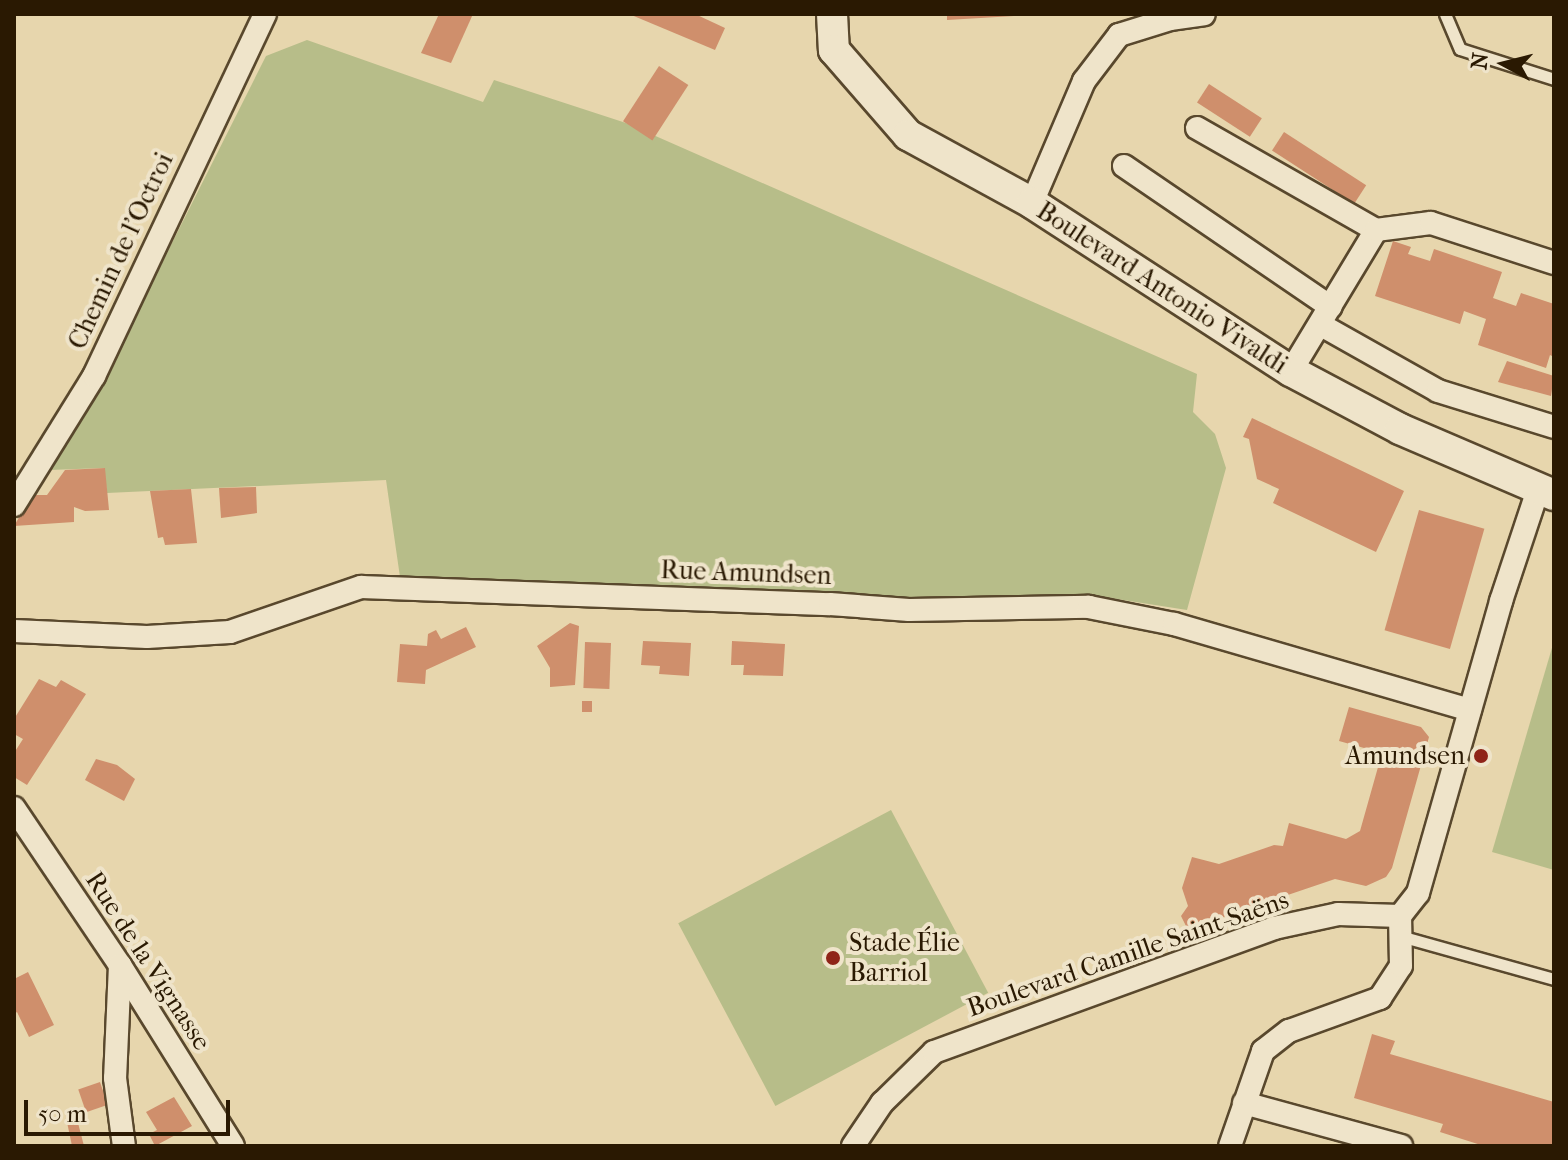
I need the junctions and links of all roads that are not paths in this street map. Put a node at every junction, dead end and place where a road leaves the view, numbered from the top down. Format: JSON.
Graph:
{"nodes":[{"id":1,"x":265,"y":14,"type":"edge"},
{"id":2,"x":832,"y":14,"type":"edge"},
{"id":3,"x":1204,"y":14,"type":"edge"},
{"id":4,"x":1445,"y":14,"type":"edge"},
{"id":5,"x":1554,"y":79,"type":"edge"},
{"id":6,"x":1197,"y":128,"type":"dead end"},
{"id":7,"x":1124,"y":166,"type":"dead end"},
{"id":8,"x":1032,"y":203,"type":"junction"},
{"id":9,"x":1376,"y":230,"type":"junction"},
{"id":10,"x":1554,"y":263,"type":"edge"},
{"id":11,"x":1326,"y":316,"type":"junction"},
{"id":12,"x":1291,"y":371,"type":"junction"},
{"id":13,"x":1554,"y":427,"type":"edge"},
{"id":14,"x":1546,"y":492,"type":"edge"},
{"id":15,"x":14,"y":505,"type":"edge"},
{"id":16,"x":14,"y":631,"type":"edge"},
{"id":17,"x":1470,"y":710,"type":"junction"},
{"id":18,"x":14,"y":808,"type":"edge"},
{"id":19,"x":1400,"y":926,"type":"junction"},
{"id":20,"x":120,"y":965,"type":"junction"},
{"id":21,"x":1554,"y":979,"type":"edge"},
{"id":22,"x":1244,"y":1103,"type":"junction"},
{"id":23,"x":124,"y":1146,"type":"edge"},
{"id":24,"x":233,"y":1146,"type":"edge"},
{"id":25,"x":853,"y":1146,"type":"edge"},
{"id":26,"x":1230,"y":1146,"type":"edge"},
{"id":27,"x":1401,"y":1146,"type":"edge"}],
"edges":[{"from":1,"to":15,"type":"street","name":"Chemin de l'Octroi"},
{"from":2,"to":8,"type":"street","name":"Boulevard Antonio Vivaldi"},
{"from":3,"to":8,"type":"street"},
{"from":4,"to":5,"type":"lane"},
{"from":6,"to":9,"type":"street"},
{"from":7,"to":11,"type":"street"},
{"from":8,"to":12,"type":"street","name":"Boulevard Antonio Vivaldi"},
{"from":9,"to":10,"type":"street"},
{"from":9,"to":11,"type":"street"},
{"from":11,"to":12,"type":"street"},
{"from":11,"to":13,"type":"street"},
{"from":12,"to":14,"type":"street","name":"Boulevard Antonio Vivaldi"},
{"from":14,"to":17,"type":"street"},
{"from":16,"to":17,"type":"street","name":"Rue Amundsen"},
{"from":17,"to":19,"type":"street"},
{"from":18,"to":20,"type":"street","name":"Rue de la Vignasse"},
{"from":19,"to":21,"type":"lane"},
{"from":19,"to":22,"type":"street"},
{"from":19,"to":25,"type":"street","name":"Boulevard Camille Saint-Saëns"},
{"from":20,"to":23,"type":"street"},
{"from":20,"to":24,"type":"street","name":"Rue de la Vignasse"},
{"from":22,"to":26,"type":"street"},
{"from":22,"to":27,"type":"street"}]}
